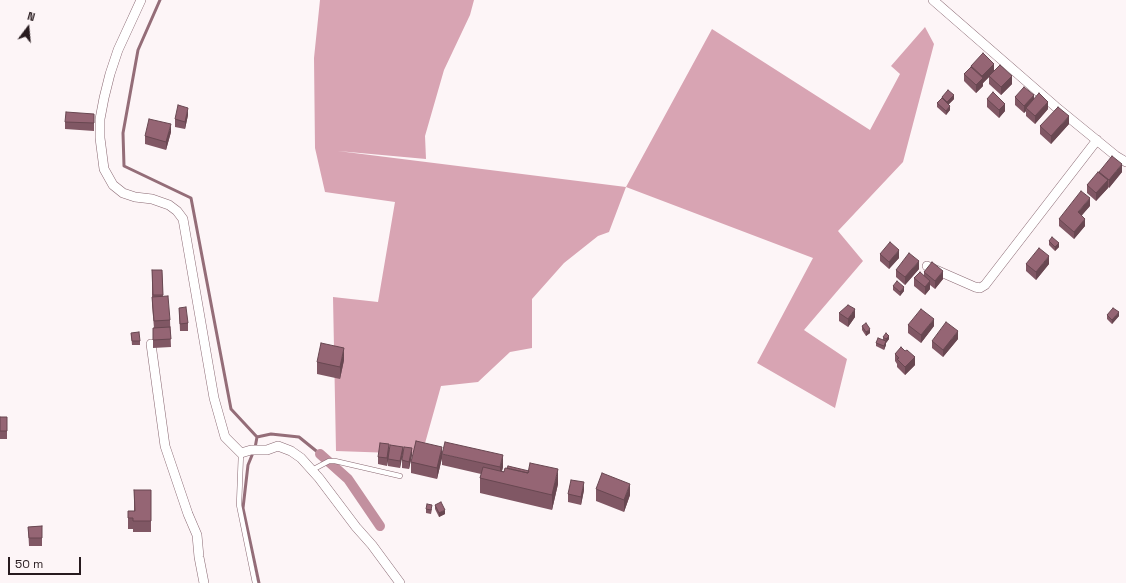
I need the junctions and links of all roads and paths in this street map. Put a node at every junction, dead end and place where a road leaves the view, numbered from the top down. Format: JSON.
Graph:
{"nodes":[{"id":1,"x":141,"y":0,"type":"edge"},
{"id":2,"x":933,"y":0,"type":"edge"},
{"id":3,"x":1097,"y":140,"type":"junction"},
{"id":4,"x":1126,"y":162,"type":"edge"},
{"id":5,"x":927,"y":266,"type":"edge"},
{"id":6,"x":152,"y":344,"type":"edge"},
{"id":7,"x":241,"y":453,"type":"junction"},
{"id":8,"x":314,"y":469,"type":"junction"},
{"id":9,"x":400,"y":476,"type":"dead end"},
{"id":10,"x":204,"y":583,"type":"edge"},
{"id":11,"x":255,"y":583,"type":"edge"},
{"id":12,"x":400,"y":583,"type":"edge"}],
"edges":[{"from":1,"to":7,"type":"street"},
{"from":2,"to":3,"type":"street"},
{"from":3,"to":4,"type":"street"},
{"from":3,"to":5,"type":"street"},
{"from":6,"to":10,"type":"street"},
{"from":7,"to":8,"type":"street"},
{"from":7,"to":11,"type":"lane"},
{"from":8,"to":9,"type":"lane"},
{"from":8,"to":12,"type":"street"}]}
